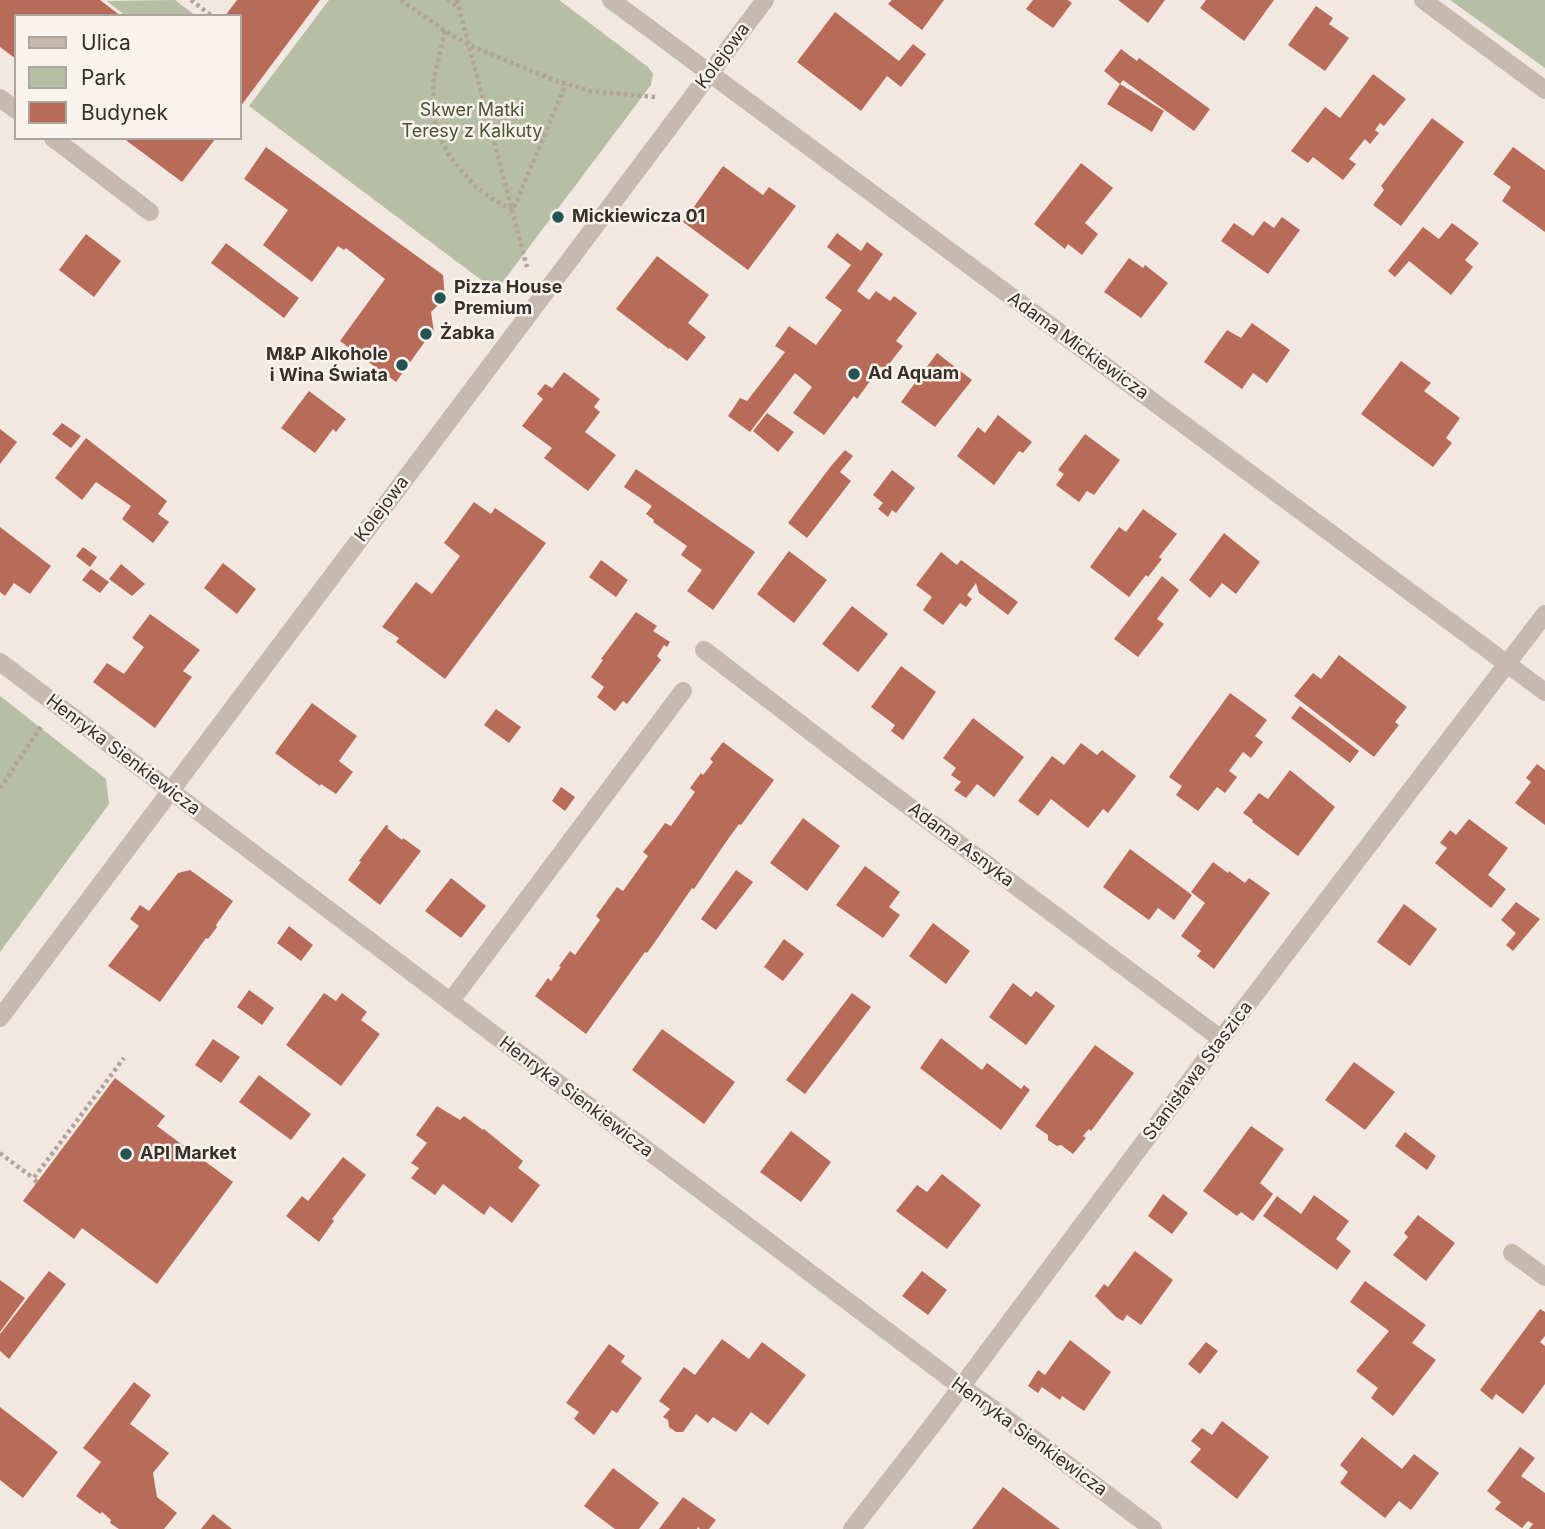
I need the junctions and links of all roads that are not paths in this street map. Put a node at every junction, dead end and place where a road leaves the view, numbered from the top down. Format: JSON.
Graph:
{"nodes":[{"id":1,"x":611,"y":0,"type":"edge"},
{"id":2,"x":765,"y":0,"type":"edge"},
{"id":3,"x":1423,"y":0,"type":"edge"},
{"id":4,"x":710,"y":74,"type":"junction"},
{"id":5,"x":1545,"y":90,"type":"edge"},
{"id":6,"x":56,"y":140,"type":"edge"},
{"id":7,"x":150,"y":212,"type":"dead end"},
{"id":8,"x":1545,"y":614,"type":"edge"},
{"id":9,"x":704,"y":650,"type":"dead end"},
{"id":10,"x":0,"y":662,"type":"edge"},
{"id":11,"x":1507,"y":664,"type":"junction"},
{"id":12,"x":683,"y":691,"type":"dead end"},
{"id":13,"x":1545,"y":692,"type":"edge"},
{"id":14,"x":170,"y":791,"type":"junction"},
{"id":15,"x":450,"y":1002,"type":"junction"},
{"id":16,"x":0,"y":1018,"type":"edge"},
{"id":17,"x":1221,"y":1039,"type":"junction"},
{"id":18,"x":1512,"y":1253,"type":"dead end"},
{"id":19,"x":1545,"y":1277,"type":"edge"},
{"id":20,"x":960,"y":1386,"type":"junction"},
{"id":21,"x":852,"y":1529,"type":"edge"},
{"id":22,"x":1153,"y":1529,"type":"edge"}],
"edges":[{"from":1,"to":4,"type":"street","name":"Adama Mickiewicza"},
{"from":2,"to":4,"type":"street","name":"Kolejowa"},
{"from":3,"to":5,"type":"street"},
{"from":4,"to":11,"type":"street","name":"Adama Mickiewicza"},
{"from":4,"to":14,"type":"street","name":"Kolejowa"},
{"from":6,"to":7,"type":"street"},
{"from":8,"to":11,"type":"street","name":"Stanisława Staszica"},
{"from":9,"to":17,"type":"street","name":"Adama Asnyka"},
{"from":10,"to":14,"type":"street","name":"Henryka Sienkiewicza"},
{"from":11,"to":13,"type":"street","name":"Adama Mickiewicza"},
{"from":11,"to":17,"type":"street","name":"Stanisława Staszica"},
{"from":12,"to":15,"type":"street"},
{"from":14,"to":15,"type":"street","name":"Henryka Sienkiewicza"},
{"from":14,"to":16,"type":"street","name":"Kolejowa"},
{"from":15,"to":20,"type":"street","name":"Henryka Sienkiewicza"},
{"from":17,"to":20,"type":"street","name":"Stanisława Staszica"},
{"from":18,"to":19,"type":"street"},
{"from":20,"to":21,"type":"street","name":"Stanisława Staszica"},
{"from":20,"to":22,"type":"street","name":"Henryka Sienkiewicza"}]}
